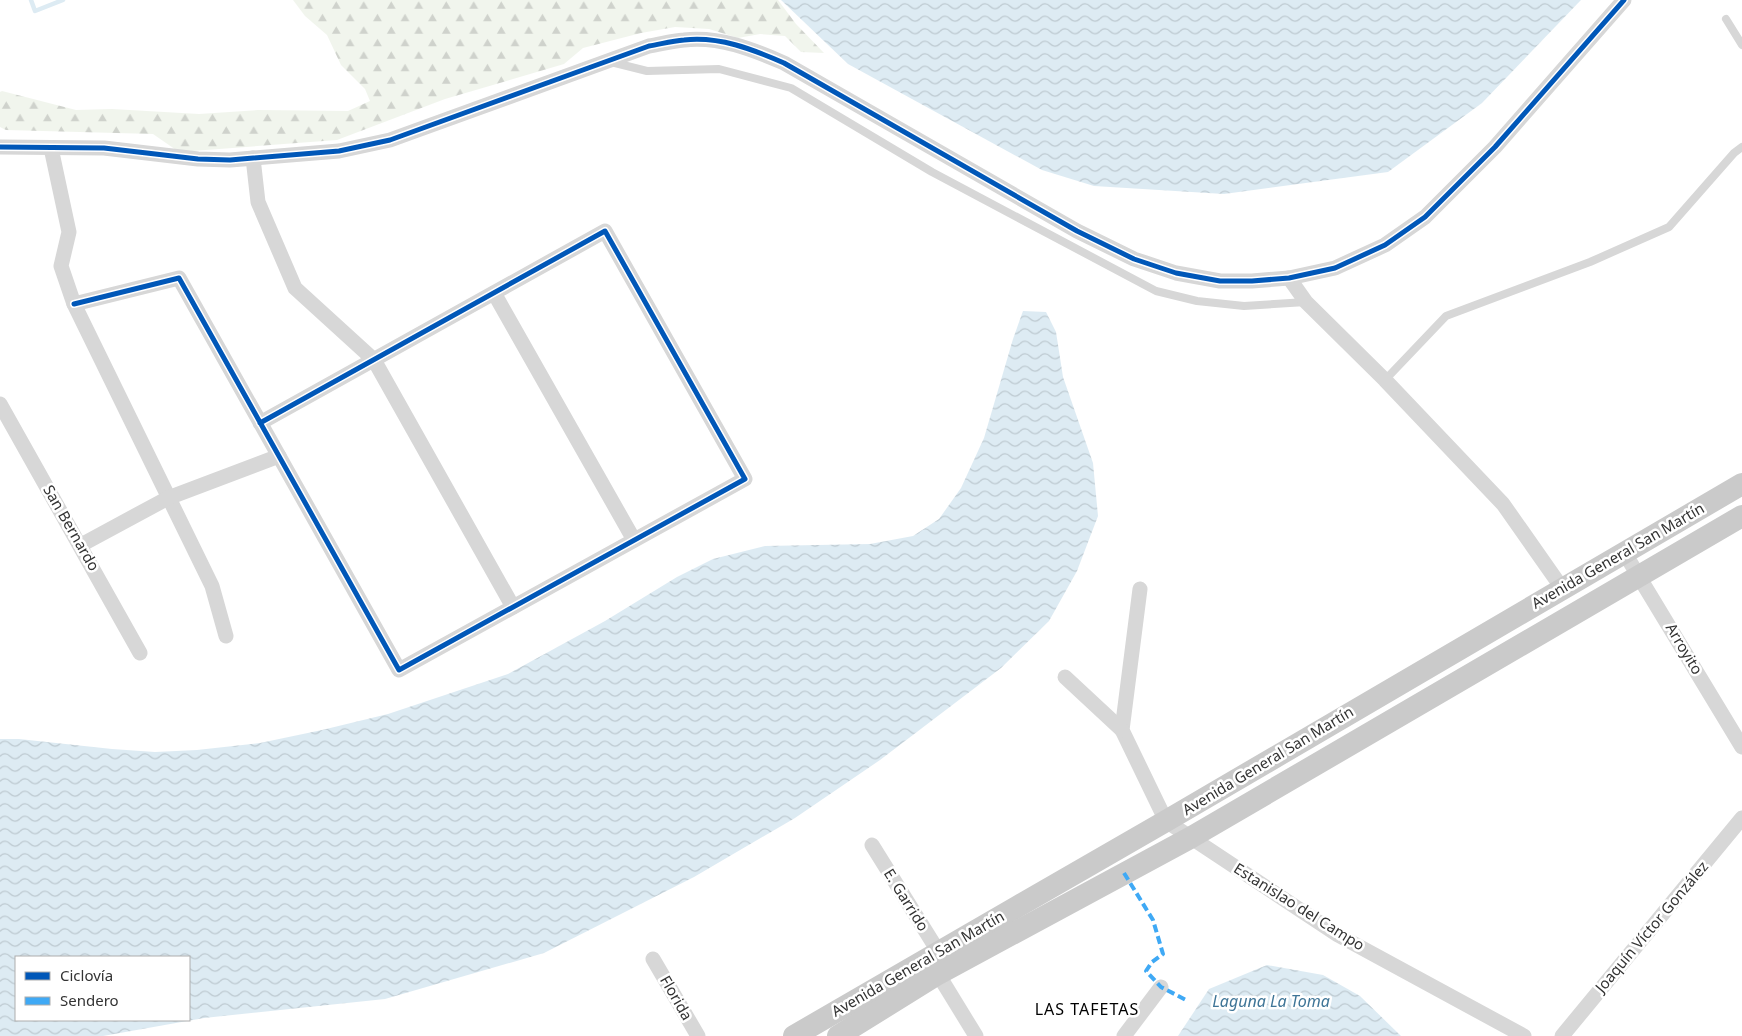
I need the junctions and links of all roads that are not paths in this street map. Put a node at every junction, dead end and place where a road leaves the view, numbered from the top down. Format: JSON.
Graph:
{"nodes":[{"id":1,"x":1624,"y":0,"type":"edge"},
{"id":2,"x":1726,"y":19,"type":"dead end"},
{"id":3,"x":1742,"y":45,"type":"edge"},
{"id":4,"x":609,"y":61,"type":"junction"},
{"id":5,"x":0,"y":147,"type":"edge"},
{"id":6,"x":1742,"y":147,"type":"edge"},
{"id":7,"x":51,"y":148,"type":"junction"},
{"id":8,"x":253,"y":158,"type":"junction"},
{"id":9,"x":1288,"y":278,"type":"junction"},
{"id":10,"x":494,"y":293,"type":"junction"},
{"id":11,"x":1306,"y":302,"type":"junction"},
{"id":12,"x":74,"y":304,"type":"junction"},
{"id":13,"x":374,"y":360,"type":"junction"},
{"id":14,"x":1385,"y":380,"type":"junction"},
{"id":15,"x":0,"y":404,"type":"edge"},
{"id":16,"x":260,"y":423,"type":"junction"},
{"id":17,"x":279,"y":456,"type":"junction"},
{"id":18,"x":1742,"y":484,"type":"edge"},
{"id":19,"x":168,"y":498,"type":"junction"},
{"id":20,"x":1742,"y":516,"type":"edge"},
{"id":21,"x":634,"y":540,"type":"junction"},
{"id":22,"x":81,"y":545,"type":"junction"},
{"id":23,"x":1624,"y":552,"type":"junction"},
{"id":24,"x":1640,"y":575,"type":"junction"},
{"id":25,"x":1562,"y":588,"type":"junction"},
{"id":26,"x":1140,"y":589,"type":"dead end"},
{"id":27,"x":513,"y":607,"type":"junction"},
{"id":28,"x":226,"y":636,"type":"dead end"},
{"id":29,"x":140,"y":653,"type":"dead end"},
{"id":30,"x":1065,"y":677,"type":"dead end"},
{"id":31,"x":1122,"y":730,"type":"junction"},
{"id":32,"x":1742,"y":748,"type":"edge"},
{"id":33,"x":1742,"y":818,"type":"edge"},
{"id":34,"x":1166,"y":821,"type":"junction"},
{"id":35,"x":1190,"y":838,"type":"junction"},
{"id":36,"x":872,"y":845,"type":"dead end"},
{"id":37,"x":938,"y":951,"type":"junction"},
{"id":38,"x":653,"y":959,"type":"dead end"},
{"id":39,"x":938,"y":974,"type":"junction"},
{"id":40,"x":1161,"y":987,"type":"dead end"},
{"id":41,"x":698,"y":1036,"type":"edge"},
{"id":42,"x":794,"y":1036,"type":"edge"},
{"id":43,"x":838,"y":1036,"type":"edge"},
{"id":44,"x":976,"y":1036,"type":"edge"},
{"id":45,"x":1124,"y":1036,"type":"edge"},
{"id":46,"x":1524,"y":1036,"type":"edge"},
{"id":47,"x":1562,"y":1036,"type":"edge"}],
"edges":[{"from":1,"to":9,"type":"street"},
{"from":2,"to":3,"type":"lane"},
{"from":4,"to":8,"type":"street"},
{"from":4,"to":9,"type":"street"},
{"from":4,"to":11,"type":"lane"},
{"from":5,"to":7,"type":"street"},
{"from":6,"to":14,"type":"lane"},
{"from":7,"to":8,"type":"street"},
{"from":7,"to":12,"type":"street"},
{"from":8,"to":13,"type":"street"},
{"from":9,"to":11,"type":"street"},
{"from":10,"to":13,"type":"street"},
{"from":10,"to":21,"type":"street"},
{"from":10,"to":21,"type":"street"},
{"from":11,"to":14,"type":"street"},
{"from":12,"to":16,"type":"street"},
{"from":12,"to":19,"type":"street"},
{"from":13,"to":16,"type":"street"},
{"from":13,"to":27,"type":"street"},
{"from":14,"to":25,"type":"street"},
{"from":15,"to":22,"type":"street","name":"San Bernardo"},
{"from":16,"to":17,"type":"street"},
{"from":17,"to":19,"type":"street"},
{"from":17,"to":27,"type":"street"},
{"from":18,"to":23,"type":"main road","name":"Avenida General San Martín"},
{"from":19,"to":22,"type":"street"},
{"from":19,"to":28,"type":"street"},
{"from":20,"to":24,"type":"main road","name":"Avenida General San Martín"},
{"from":21,"to":27,"type":"street"},
{"from":22,"to":29,"type":"street","name":"San Bernardo"},
{"from":23,"to":24,"type":"street","name":"Arroyito"},
{"from":23,"to":25,"type":"main road","name":"Avenida General San Martín"},
{"from":24,"to":32,"type":"street","name":"Arroyito"},
{"from":24,"to":35,"type":"main road","name":"Avenida General San Martín"},
{"from":25,"to":34,"type":"main road","name":"Avenida General San Martín"},
{"from":26,"to":31,"type":"street"},
{"from":30,"to":31,"type":"street","name":"Estanislao del Campo"},
{"from":31,"to":34,"type":"street","name":"Estanislao del Campo"},
{"from":33,"to":47,"type":"street","name":"Joaquín Víctor González"},
{"from":34,"to":35,"type":"street","name":"Estanislao del Campo"},
{"from":34,"to":37,"type":"main road","name":"Avenida General San Martín"},
{"from":35,"to":39,"type":"main road","name":"Avenida General San Martín"},
{"from":35,"to":46,"type":"street","name":"Estanislao del Campo"},
{"from":36,"to":37,"type":"street","name":"E. Garrido"},
{"from":37,"to":39,"type":"street"},
{"from":37,"to":42,"type":"main road","name":"Avenida General San Martín"},
{"from":38,"to":41,"type":"street","name":"Florida"},
{"from":39,"to":43,"type":"main road","name":"Avenida General San Martín"},
{"from":39,"to":44,"type":"street"},
{"from":40,"to":45,"type":"street"}]}
